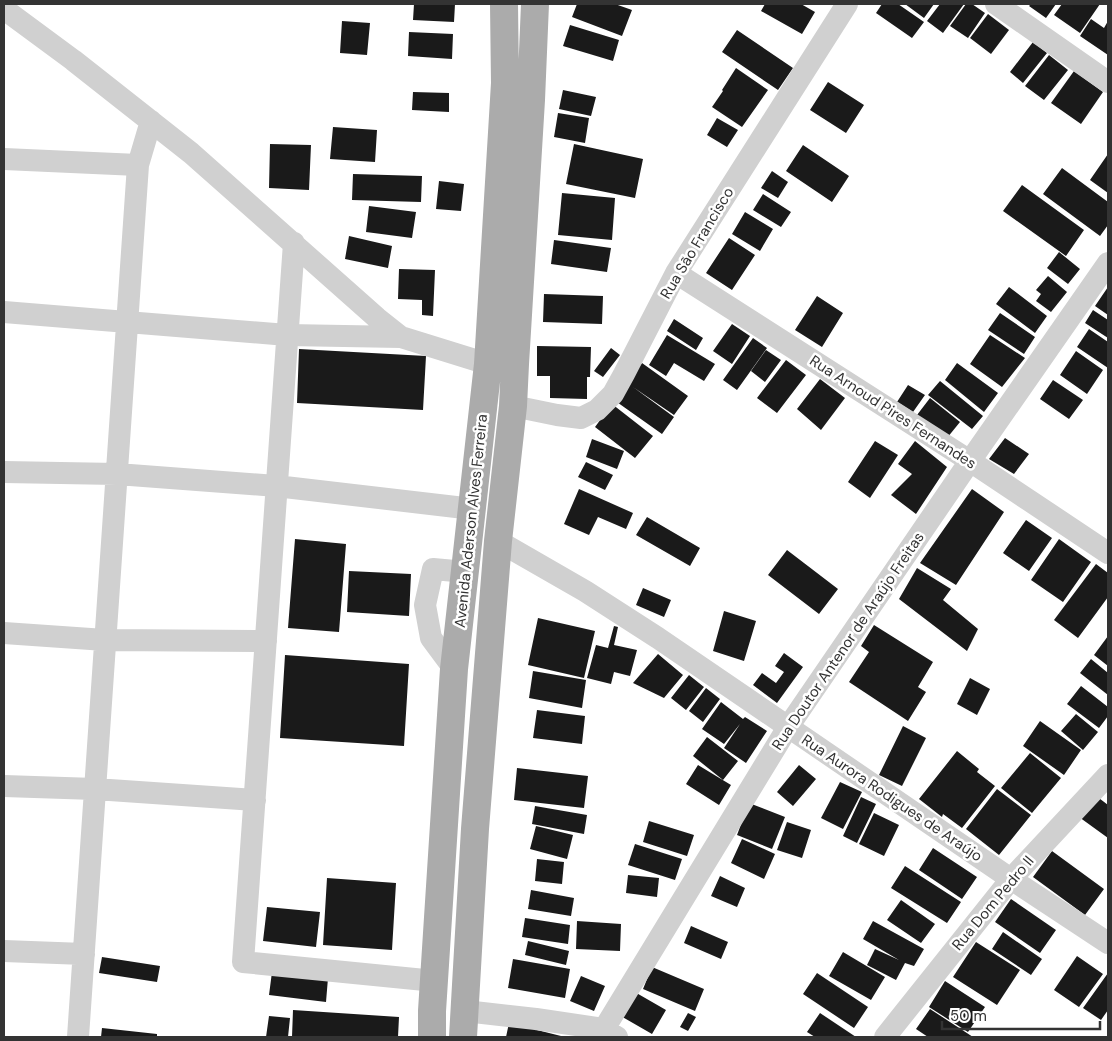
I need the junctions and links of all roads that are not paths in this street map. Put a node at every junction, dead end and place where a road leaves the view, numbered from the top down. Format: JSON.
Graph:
{"nodes":[{"id":1,"x":504,"y":4,"type":"edge"},
{"id":2,"x":535,"y":4,"type":"edge"},
{"id":3,"x":847,"y":4,"type":"edge"},
{"id":4,"x":996,"y":4,"type":"edge"},
{"id":5,"x":4,"y":9,"type":"edge"},
{"id":6,"x":1108,"y":82,"type":"edge"},
{"id":7,"x":518,"y":84,"type":"junction"},
{"id":8,"x":151,"y":121,"type":"junction"},
{"id":9,"x":4,"y":159,"type":"edge"},
{"id":10,"x":138,"y":165,"type":"junction"},
{"id":11,"x":294,"y":243,"type":"junction"},
{"id":12,"x":1108,"y":263,"type":"edge"},
{"id":13,"x":676,"y":273,"type":"junction"},
{"id":14,"x":4,"y":312,"type":"edge"},
{"id":15,"x":127,"y":321,"type":"junction"},
{"id":16,"x":287,"y":335,"type":"junction"},
{"id":17,"x":400,"y":337,"type":"junction"},
{"id":18,"x":488,"y":364,"type":"junction"},
{"id":19,"x":513,"y":406,"type":"junction"},
{"id":20,"x":970,"y":461,"type":"junction"},
{"id":21,"x":4,"y":472,"type":"edge"},
{"id":22,"x":117,"y":474,"type":"junction"},
{"id":23,"x":276,"y":486,"type":"junction"},
{"id":24,"x":473,"y":509,"type":"junction"},
{"id":25,"x":498,"y":541,"type":"junction"},
{"id":26,"x":1108,"y":553,"type":"edge"},
{"id":27,"x":466,"y":572,"type":"junction"},
{"id":28,"x":4,"y":633,"type":"edge"},
{"id":29,"x":106,"y":640,"type":"junction"},
{"id":30,"x":266,"y":641,"type":"junction"},
{"id":31,"x":454,"y":669,"type":"junction"},
{"id":32,"x":788,"y":727,"type":"junction"},
{"id":33,"x":1108,"y":775,"type":"edge"},
{"id":34,"x":4,"y":786,"type":"edge"},
{"id":35,"x":95,"y":789,"type":"junction"},
{"id":36,"x":255,"y":800,"type":"junction"},
{"id":37,"x":1011,"y":879,"type":"junction"},
{"id":38,"x":1108,"y":943,"type":"edge"},
{"id":39,"x":4,"y":951,"type":"edge"},
{"id":40,"x":84,"y":954,"type":"junction"},
{"id":41,"x":435,"y":981,"type":"junction"},
{"id":42,"x":464,"y":1024,"type":"edge"},
{"id":43,"x":610,"y":1033,"type":"edge"},
{"id":44,"x":78,"y":1037,"type":"edge"},
{"id":45,"x":432,"y":1037,"type":"edge"},
{"id":46,"x":885,"y":1037,"type":"edge"}],
"edges":[{"from":1,"to":7,"type":"main road","name":"Avenida Aderson Alves Ferreira"},
{"from":2,"to":7,"type":"main road","name":"Avenida Aderson Alves Ferreira"},
{"from":3,"to":13,"type":"street","name":"Rua São Francisco"},
{"from":4,"to":6,"type":"street"},
{"from":5,"to":8,"type":"street"},
{"from":7,"to":18,"type":"main road","name":"Avenida Aderson Alves Ferreira"},
{"from":7,"to":19,"type":"main road","name":"Avenida Aderson Alves Ferreira"},
{"from":8,"to":10,"type":"street"},
{"from":8,"to":11,"type":"street"},
{"from":9,"to":10,"type":"street"},
{"from":10,"to":15,"type":"street"},
{"from":11,"to":16,"type":"street"},
{"from":11,"to":17,"type":"street"},
{"from":12,"to":20,"type":"street","name":"Rua Doutor Antenor de Araújo Freitas"},
{"from":13,"to":19,"type":"street","name":"Rua São Francisco"},
{"from":13,"to":20,"type":"street","name":"Rua Arnoud Pires Fernandes"},
{"from":14,"to":15,"type":"street"},
{"from":15,"to":16,"type":"street"},
{"from":15,"to":22,"type":"street"},
{"from":16,"to":17,"type":"street"},
{"from":16,"to":23,"type":"street"},
{"from":17,"to":18,"type":"street"},
{"from":18,"to":24,"type":"main road","name":"Avenida Aderson Alves Ferreira"},
{"from":19,"to":25,"type":"main road","name":"Avenida Aderson Alves Ferreira"},
{"from":20,"to":26,"type":"street","name":"Rua Arnoud Pires Fernandes"},
{"from":20,"to":32,"type":"street","name":"Rua Doutor Antenor de Araújo Freitas"},
{"from":21,"to":22,"type":"street"},
{"from":22,"to":23,"type":"street"},
{"from":22,"to":29,"type":"street"},
{"from":23,"to":24,"type":"street"},
{"from":23,"to":30,"type":"street"},
{"from":24,"to":27,"type":"main road","name":"Avenida Aderson Alves Ferreira"},
{"from":25,"to":32,"type":"street","name":"Rua Aurora Rodigues de Araújo"},
{"from":25,"to":42,"type":"main road","name":"Avenida Aderson Alves Ferreira"},
{"from":27,"to":31,"type":"main road","name":"Avenida Aderson Alves Ferreira"},
{"from":27,"to":31,"type":"street"},
{"from":28,"to":29,"type":"street"},
{"from":29,"to":30,"type":"street"},
{"from":29,"to":35,"type":"street"},
{"from":30,"to":36,"type":"street"},
{"from":31,"to":41,"type":"main road","name":"Avenida Aderson Alves Ferreira"},
{"from":32,"to":37,"type":"street","name":"Rua Aurora Rodigues de Araújo"},
{"from":32,"to":43,"type":"street","name":"Rua Doutor Antenor de Araújo Freitas"},
{"from":33,"to":37,"type":"street","name":"Rua Dom Pedro II"},
{"from":34,"to":35,"type":"street"},
{"from":35,"to":36,"type":"street"},
{"from":35,"to":40,"type":"street"},
{"from":36,"to":41,"type":"street"},
{"from":37,"to":38,"type":"street","name":"Rua Aurora Rodigues de Araújo"},
{"from":37,"to":46,"type":"street","name":"Rua Dom Pedro II"},
{"from":39,"to":40,"type":"street"},
{"from":40,"to":44,"type":"street"},
{"from":41,"to":45,"type":"main road","name":"Avenida Aderson Alves Ferreira"},
{"from":42,"to":43,"type":"street"}]}
